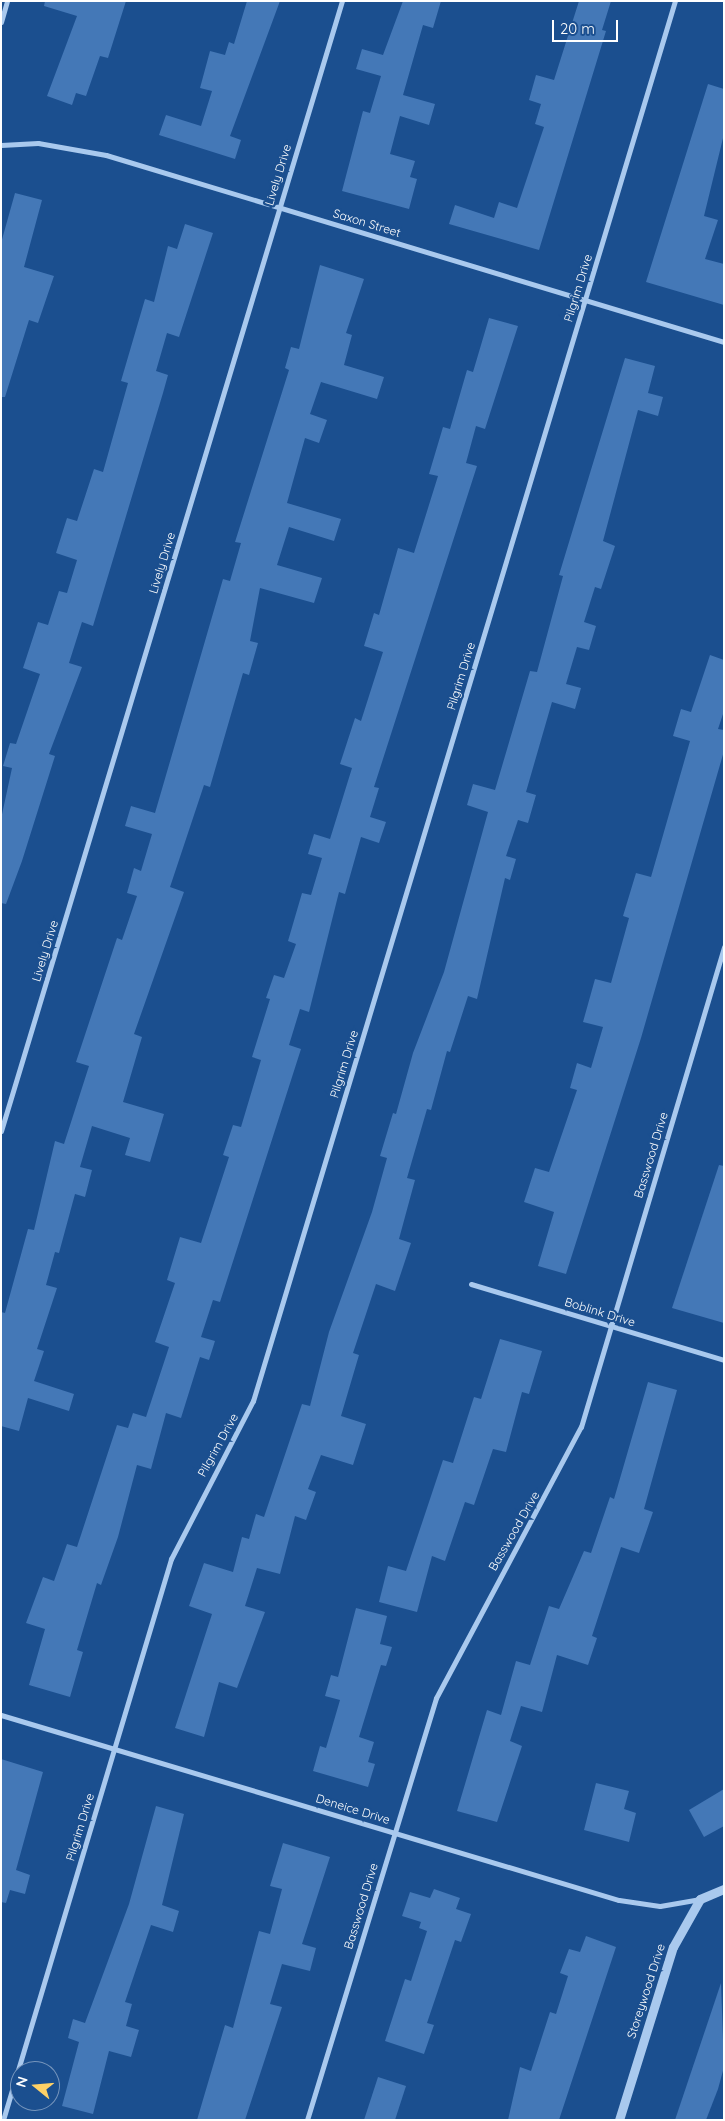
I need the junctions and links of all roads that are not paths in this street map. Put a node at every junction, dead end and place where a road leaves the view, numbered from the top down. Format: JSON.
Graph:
{"nodes":[{"id":1,"x":7,"y":1,"type":"edge"},
{"id":2,"x":342,"y":1,"type":"edge"},
{"id":3,"x":675,"y":1,"type":"edge"},
{"id":4,"x":1,"y":22,"type":"edge"},
{"id":5,"x":1,"y":145,"type":"edge"},
{"id":6,"x":279,"y":207,"type":"junction"},
{"id":7,"x":585,"y":298,"type":"junction"},
{"id":8,"x":724,"y":342,"type":"edge"},
{"id":9,"x":724,"y":947,"type":"edge"},
{"id":10,"x":1,"y":1131,"type":"edge"},
{"id":11,"x":471,"y":1284,"type":"dead end"},
{"id":12,"x":610,"y":1326,"type":"junction"},
{"id":13,"x":724,"y":1360,"type":"edge"},
{"id":14,"x":1,"y":1715,"type":"edge"},
{"id":15,"x":114,"y":1748,"type":"junction"},
{"id":16,"x":394,"y":1832,"type":"junction"},
{"id":17,"x":724,"y":1889,"type":"edge"},
{"id":18,"x":700,"y":1899,"type":"junction"},
{"id":19,"x":3,"y":2120,"type":"edge"},
{"id":20,"x":307,"y":2120,"type":"edge"},
{"id":21,"x":619,"y":2120,"type":"edge"}],
"edges":[{"from":1,"to":4,"type":"street"},
{"from":2,"to":6,"type":"street","name":"Lively Drive"},
{"from":3,"to":7,"type":"street","name":"Pilgrim Drive"},
{"from":5,"to":6,"type":"street","name":"Saxon Street"},
{"from":6,"to":7,"type":"street","name":"Saxon Street"},
{"from":6,"to":10,"type":"street","name":"Lively Drive"},
{"from":7,"to":8,"type":"street","name":"Saxon Street"},
{"from":7,"to":15,"type":"street","name":"Pilgrim Drive"},
{"from":9,"to":12,"type":"street","name":"Basswood Drive"},
{"from":11,"to":12,"type":"street","name":"Boblink Drive"},
{"from":12,"to":13,"type":"street","name":"Boblink Drive"},
{"from":12,"to":16,"type":"street","name":"Basswood Drive"},
{"from":14,"to":15,"type":"street","name":"Deneice Drive"},
{"from":15,"to":16,"type":"street","name":"Deneice Drive"},
{"from":15,"to":19,"type":"street","name":"Pilgrim Drive"},
{"from":16,"to":18,"type":"street","name":"Deneice Drive"},
{"from":16,"to":20,"type":"street","name":"Basswood Drive"},
{"from":17,"to":18,"type":"street"},
{"from":18,"to":21,"type":"street","name":"Storeywood Drive"}]}
